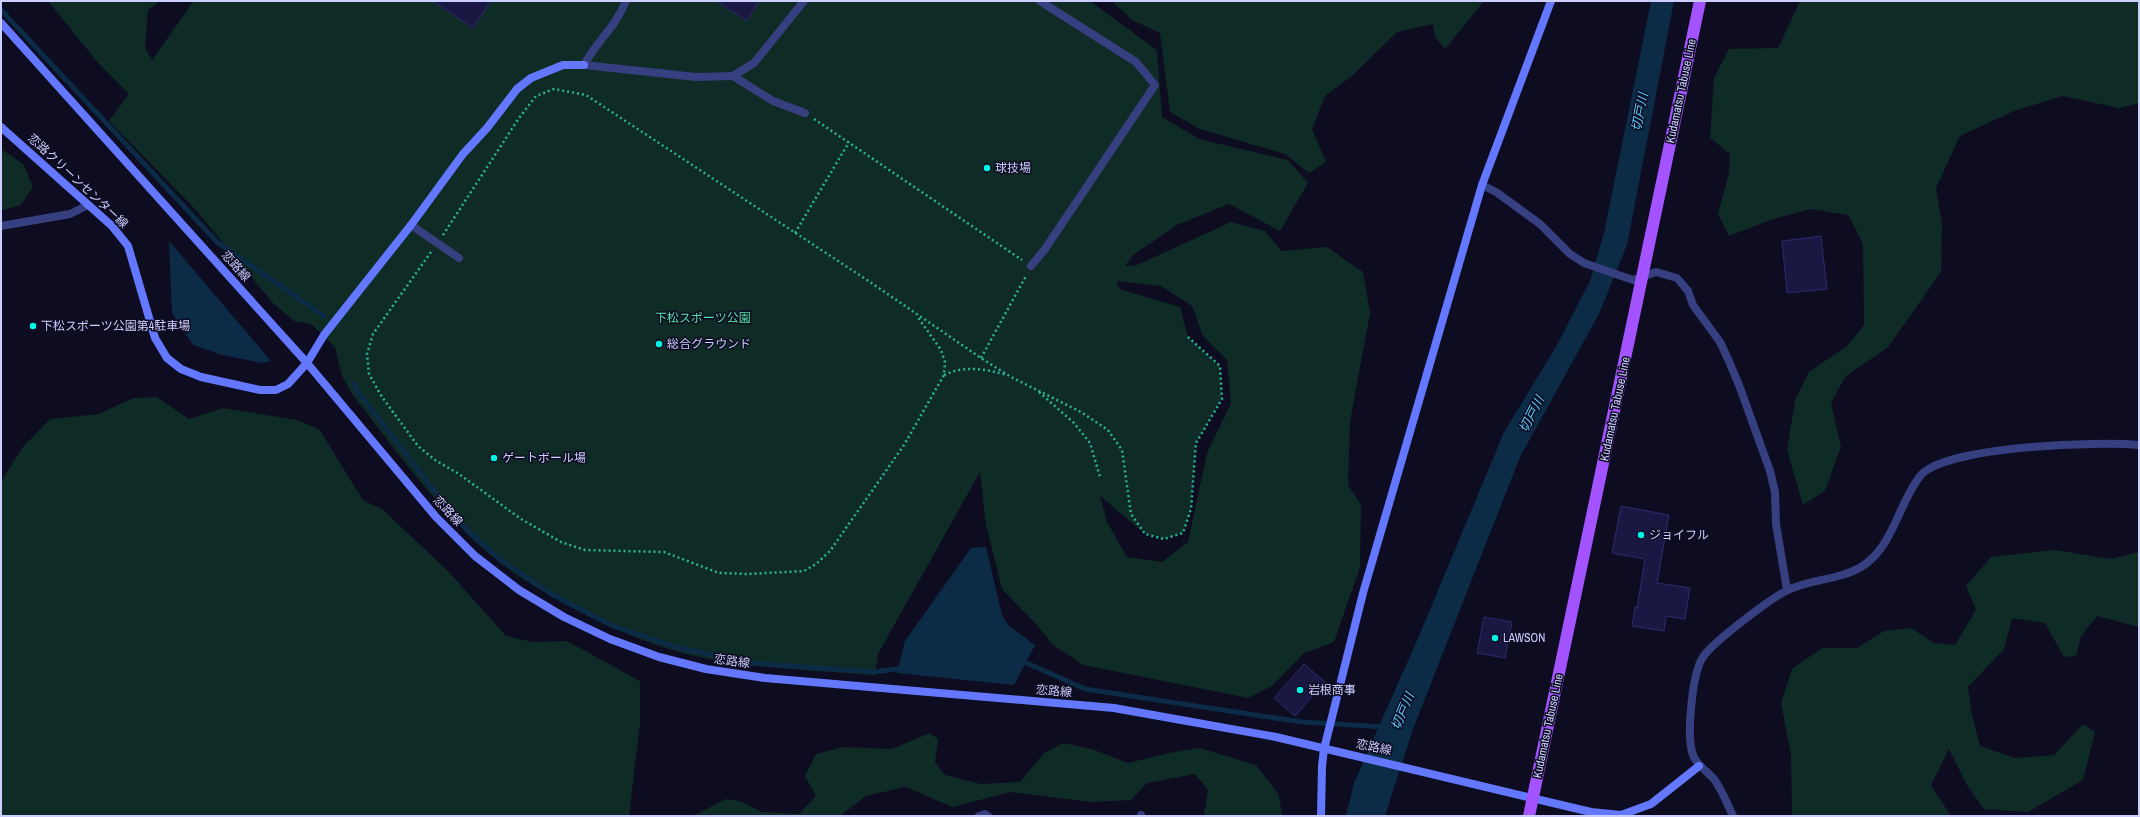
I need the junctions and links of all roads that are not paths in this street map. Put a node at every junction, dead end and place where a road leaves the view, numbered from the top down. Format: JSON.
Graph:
{"nodes":[{"id":1,"x":626,"y":1,"type":"edge"},
{"id":2,"x":804,"y":1,"type":"edge"},
{"id":3,"x":1040,"y":1,"type":"edge"},
{"id":4,"x":1551,"y":1,"type":"edge"},
{"id":5,"x":1700,"y":1,"type":"edge"},
{"id":6,"x":1,"y":23,"type":"edge"},
{"id":7,"x":584,"y":65,"type":"junction"},
{"id":8,"x":733,"y":76,"type":"junction"},
{"id":9,"x":805,"y":113,"type":"road end"},
{"id":10,"x":1,"y":126,"type":"edge"},
{"id":11,"x":1482,"y":185,"type":"junction"},
{"id":12,"x":88,"y":204,"type":"junction"},
{"id":13,"x":411,"y":225,"type":"junction"},
{"id":14,"x":1,"y":226,"type":"edge"},
{"id":15,"x":459,"y":258,"type":"dead end"},
{"id":16,"x":1031,"y":266,"type":"road end"},
{"id":17,"x":1642,"y":278,"type":"junction"},
{"id":18,"x":307,"y":363,"type":"junction"},
{"id":19,"x":2139,"y":445,"type":"edge"},
{"id":20,"x":1787,"y":590,"type":"junction"},
{"id":21,"x":1324,"y":749,"type":"junction"},
{"id":22,"x":1699,"y":766,"type":"junction"},
{"id":23,"x":1533,"y":798,"type":"junction"},
{"id":24,"x":978,"y":816,"type":"edge"},
{"id":25,"x":988,"y":816,"type":"edge"},
{"id":26,"x":1321,"y":816,"type":"edge"},
{"id":27,"x":1530,"y":816,"type":"edge"},
{"id":28,"x":1733,"y":816,"type":"edge"}],
"edges":[{"from":1,"to":7,"type":"street"},
{"from":2,"to":8,"type":"street"},
{"from":3,"to":16,"type":"street"},
{"from":4,"to":11,"type":"street"},
{"from":5,"to":17,"type":"main road","name":"Kudamatsu Tabuse Line"},
{"from":6,"to":18,"type":"street","name":"恋路線"},
{"from":7,"to":8,"type":"street"},
{"from":7,"to":13,"type":"street","name":"恋路クリーンセンター線"},
{"from":8,"to":9,"type":"street"},
{"from":10,"to":12,"type":"street","name":"恋路クリーンセンター線"},
{"from":11,"to":17,"type":"street"},
{"from":11,"to":21,"type":"street"},
{"from":12,"to":14,"type":"street"},
{"from":12,"to":18,"type":"street","name":"恋路クリーンセンター線"},
{"from":13,"to":15,"type":"street"},
{"from":13,"to":18,"type":"street","name":"恋路クリーンセンター線"},
{"from":17,"to":20,"type":"street"},
{"from":17,"to":23,"type":"main road","name":"Kudamatsu Tabuse Line"},
{"from":18,"to":21,"type":"street","name":"恋路線"},
{"from":19,"to":20,"type":"street"},
{"from":20,"to":22,"type":"street"},
{"from":21,"to":23,"type":"street","name":"恋路線"},
{"from":21,"to":26,"type":"street"},
{"from":22,"to":23,"type":"street","name":"恋路線"},
{"from":22,"to":28,"type":"street"},
{"from":23,"to":27,"type":"main road","name":"Kudamatsu Tabuse Line"},
{"from":24,"to":25,"type":"street"}]}
